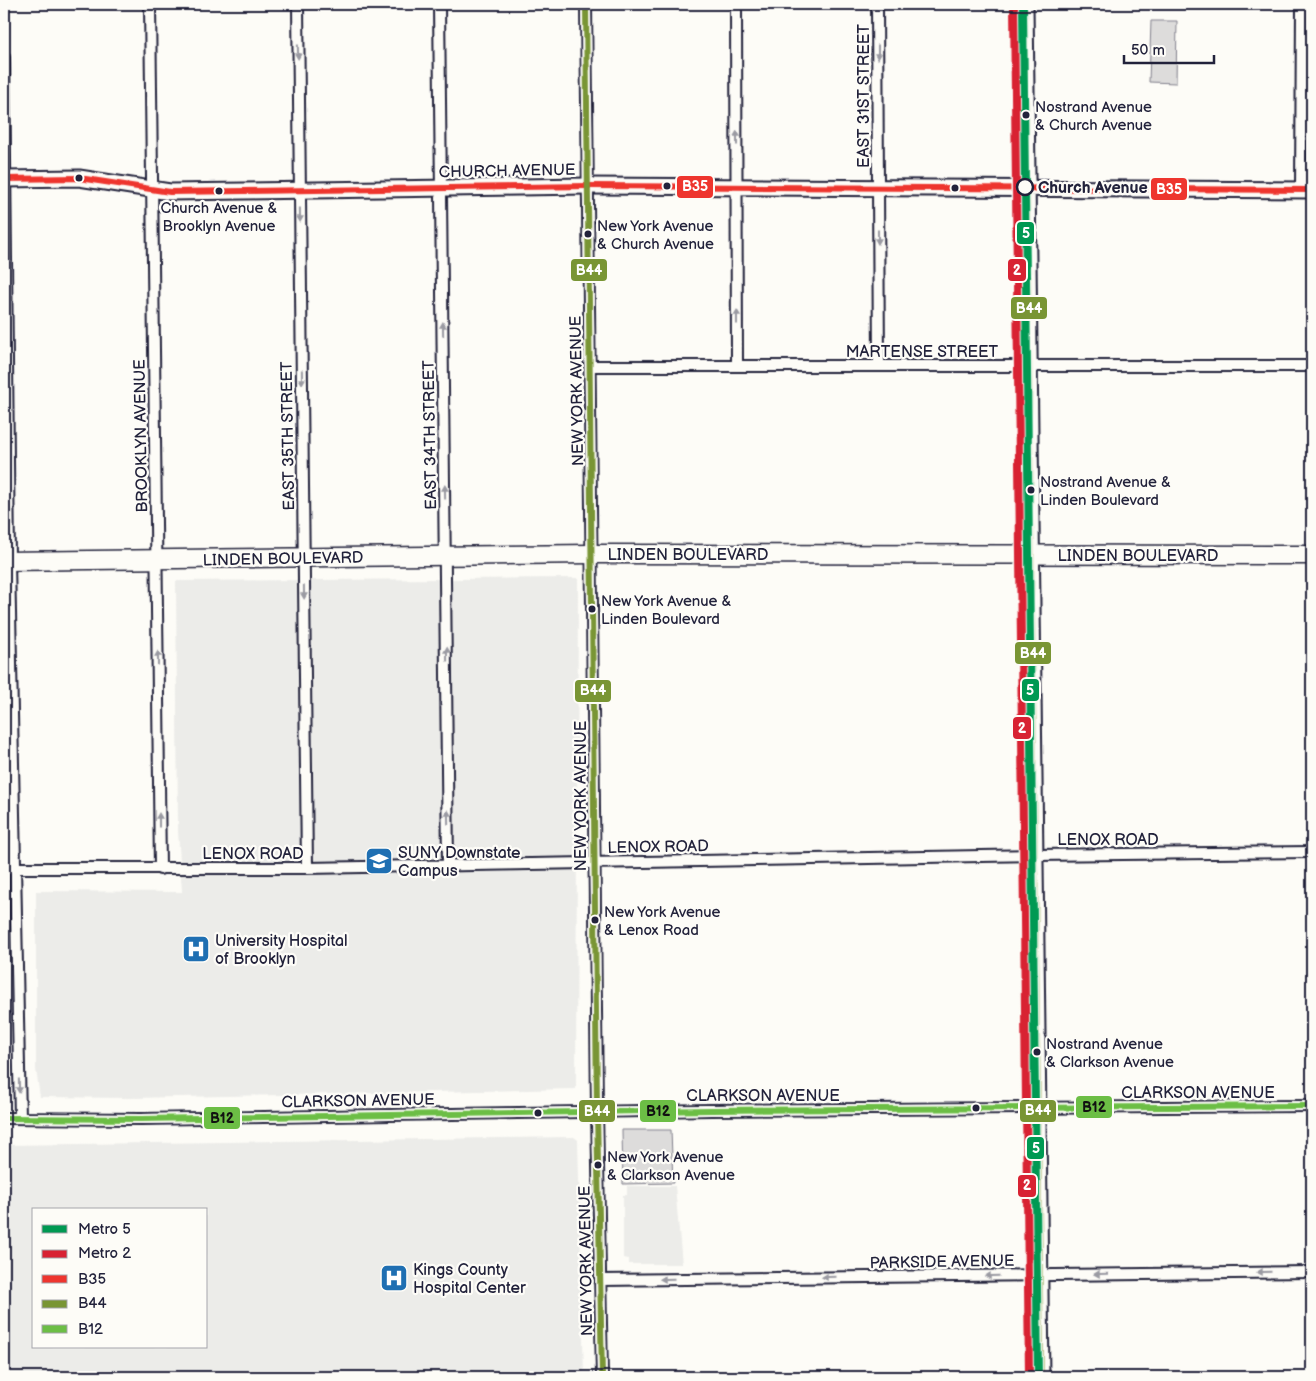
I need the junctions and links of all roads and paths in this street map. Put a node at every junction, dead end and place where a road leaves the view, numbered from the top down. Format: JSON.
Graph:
{"nodes":[{"id":1,"x":150,"y":4,"type":"edge"},
{"id":2,"x":298,"y":4,"type":"edge"},
{"id":3,"x":439,"y":4,"type":"edge"},
{"id":4,"x":586,"y":4,"type":"edge"},
{"id":5,"x":736,"y":4,"type":"edge"},
{"id":6,"x":877,"y":4,"type":"edge"},
{"id":7,"x":1025,"y":4,"type":"edge"},
{"id":8,"x":1302,"y":4,"type":"edge"},
{"id":9,"x":4,"y":57,"type":"edge"},
{"id":10,"x":5,"y":179,"type":"edge"},
{"id":11,"x":588,"y":186,"type":"junction"},
{"id":12,"x":737,"y":187,"type":"junction"},
{"id":13,"x":441,"y":188,"type":"junction"},
{"id":14,"x":878,"y":188,"type":"junction"},
{"id":15,"x":1027,"y":189,"type":"junction"},
{"id":16,"x":153,"y":190,"type":"junction"},
{"id":17,"x":1306,"y":190,"type":"edge"},
{"id":18,"x":300,"y":191,"type":"junction"},
{"id":19,"x":591,"y":366,"type":"junction"},
{"id":20,"x":737,"y":366,"type":"junction"},
{"id":21,"x":879,"y":366,"type":"junction"},
{"id":22,"x":1029,"y":366,"type":"junction"},
{"id":23,"x":1312,"y":366,"type":"edge"},
{"id":24,"x":592,"y":554,"type":"junction"},
{"id":25,"x":1031,"y":554,"type":"junction"},
{"id":26,"x":1312,"y":555,"type":"edge"},
{"id":27,"x":446,"y":556,"type":"junction"},
{"id":28,"x":304,"y":558,"type":"junction"},
{"id":29,"x":157,"y":559,"type":"junction"},
{"id":30,"x":7,"y":561,"type":"edge"},
{"id":31,"x":1312,"y":852,"type":"edge"},
{"id":32,"x":1035,"y":855,"type":"junction"},
{"id":33,"x":595,"y":862,"type":"junction"},
{"id":34,"x":448,"y":866,"type":"junction"},
{"id":35,"x":4,"y":868,"type":"edge"},
{"id":36,"x":15,"y":868,"type":"junction"},
{"id":37,"x":308,"y":868,"type":"junction"},
{"id":38,"x":160,"y":869,"type":"junction"},
{"id":39,"x":1312,"y":1106,"type":"edge"},
{"id":40,"x":1038,"y":1108,"type":"junction"},
{"id":41,"x":597,"y":1112,"type":"junction"},
{"id":42,"x":4,"y":1118,"type":"edge"},
{"id":43,"x":20,"y":1118,"type":"junction"},
{"id":44,"x":1312,"y":1272,"type":"edge"},
{"id":45,"x":1040,"y":1275,"type":"junction"},
{"id":46,"x":601,"y":1280,"type":"junction"},
{"id":47,"x":602,"y":1377,"type":"edge"},
{"id":48,"x":1041,"y":1377,"type":"edge"}],
"edges":[{"from":1,"to":16,"type":"street","name":"BROOKLYN AVENUE"},
{"from":2,"to":18,"type":"street","name":"EAST 35TH STREET","one_way":true},
{"from":3,"to":13,"type":"street","name":"EAST 34TH STREET"},
{"from":4,"to":11,"type":"street","name":"NEW YORK AVENUE"},
{"from":12,"to":5,"type":"street","one_way":true},
{"from":6,"to":14,"type":"street","name":"EAST 31ST STREET","one_way":true},
{"from":7,"to":15,"type":"main road"},
{"from":8,"to":17,"type":"street"},
{"from":9,"to":10,"type":"street"},
{"from":10,"to":16,"type":"main road","name":"CHURCH AVENUE"},
{"from":10,"to":30,"type":"street"},
{"from":11,"to":12,"type":"main road","name":"CHURCH AVENUE"},
{"from":11,"to":13,"type":"main road","name":"CHURCH AVENUE"},
{"from":11,"to":19,"type":"street","name":"NEW YORK AVENUE"},
{"from":12,"to":14,"type":"main road","name":"CHURCH AVENUE"},
{"from":20,"to":12,"type":"street","one_way":true},
{"from":13,"to":18,"type":"main road","name":"CHURCH AVENUE"},
{"from":27,"to":13,"type":"street","name":"EAST 34TH STREET","one_way":true},
{"from":14,"to":15,"type":"main road","name":"CHURCH AVENUE"},
{"from":14,"to":21,"type":"street","name":"EAST 31ST STREET","one_way":true},
{"from":15,"to":17,"type":"main road","name":"CHURCH AVENUE"},
{"from":15,"to":22,"type":"main road"},
{"from":16,"to":18,"type":"main road","name":"CHURCH AVENUE"},
{"from":16,"to":29,"type":"street","name":"BROOKLYN AVENUE"},
{"from":18,"to":28,"type":"street","name":"EAST 35TH STREET","one_way":true},
{"from":19,"to":20,"type":"street","name":"MARTENSE STREET"},
{"from":19,"to":24,"type":"street","name":"NEW YORK AVENUE"},
{"from":20,"to":21,"type":"street","name":"MARTENSE STREET"},
{"from":21,"to":22,"type":"street","name":"MARTENSE STREET"},
{"from":22,"to":23,"type":"street","name":"MARTENSE STREET"},
{"from":22,"to":25,"type":"main road"},
{"from":24,"to":25,"type":"highway","name":"LINDEN BOULEVARD"},
{"from":24,"to":27,"type":"highway","name":"LINDEN BOULEVARD"},
{"from":24,"to":33,"type":"street","name":"NEW YORK AVENUE"},
{"from":25,"to":26,"type":"highway","name":"LINDEN BOULEVARD"},
{"from":25,"to":32,"type":"main road"},
{"from":27,"to":28,"type":"highway","name":"LINDEN BOULEVARD"},
{"from":34,"to":27,"type":"street","name":"EAST 34TH STREET","one_way":true},
{"from":28,"to":29,"type":"highway","name":"LINDEN BOULEVARD"},
{"from":28,"to":37,"type":"street","name":"EAST 35TH STREET","one_way":true},
{"from":29,"to":30,"type":"highway","name":"LINDEN BOULEVARD"},
{"from":38,"to":29,"type":"street","name":"BROOKLYN AVENUE","one_way":true},
{"from":30,"to":36,"type":"street"},
{"from":31,"to":32,"type":"street","name":"LENOX ROAD"},
{"from":32,"to":33,"type":"street","name":"LENOX ROAD"},
{"from":32,"to":40,"type":"main road"},
{"from":33,"to":34,"type":"street","name":"LENOX ROAD"},
{"from":33,"to":41,"type":"street","name":"NEW YORK AVENUE"},
{"from":34,"to":37,"type":"street","name":"LENOX ROAD"},
{"from":35,"to":36,"type":"street","name":"LENOX ROAD"},
{"from":36,"to":38,"type":"street","name":"LENOX ROAD"},
{"from":36,"to":43,"type":"street","one_way":true},
{"from":37,"to":38,"type":"street","name":"LENOX ROAD"},
{"from":39,"to":40,"type":"street","name":"CLARKSON AVENUE"},
{"from":40,"to":41,"type":"street","name":"CLARKSON AVENUE"},
{"from":40,"to":45,"type":"main road"},
{"from":41,"to":43,"type":"street","name":"CLARKSON AVENUE"},
{"from":41,"to":46,"type":"street","name":"NEW YORK AVENUE"},
{"from":42,"to":43,"type":"street","name":"CLARKSON AVENUE"},
{"from":44,"to":45,"type":"street","name":"PARKSIDE AVENUE","one_way":true},
{"from":45,"to":46,"type":"street","name":"PARKSIDE AVENUE","one_way":true},
{"from":45,"to":48,"type":"main road"},
{"from":46,"to":47,"type":"street","name":"NEW YORK AVENUE"}]}
